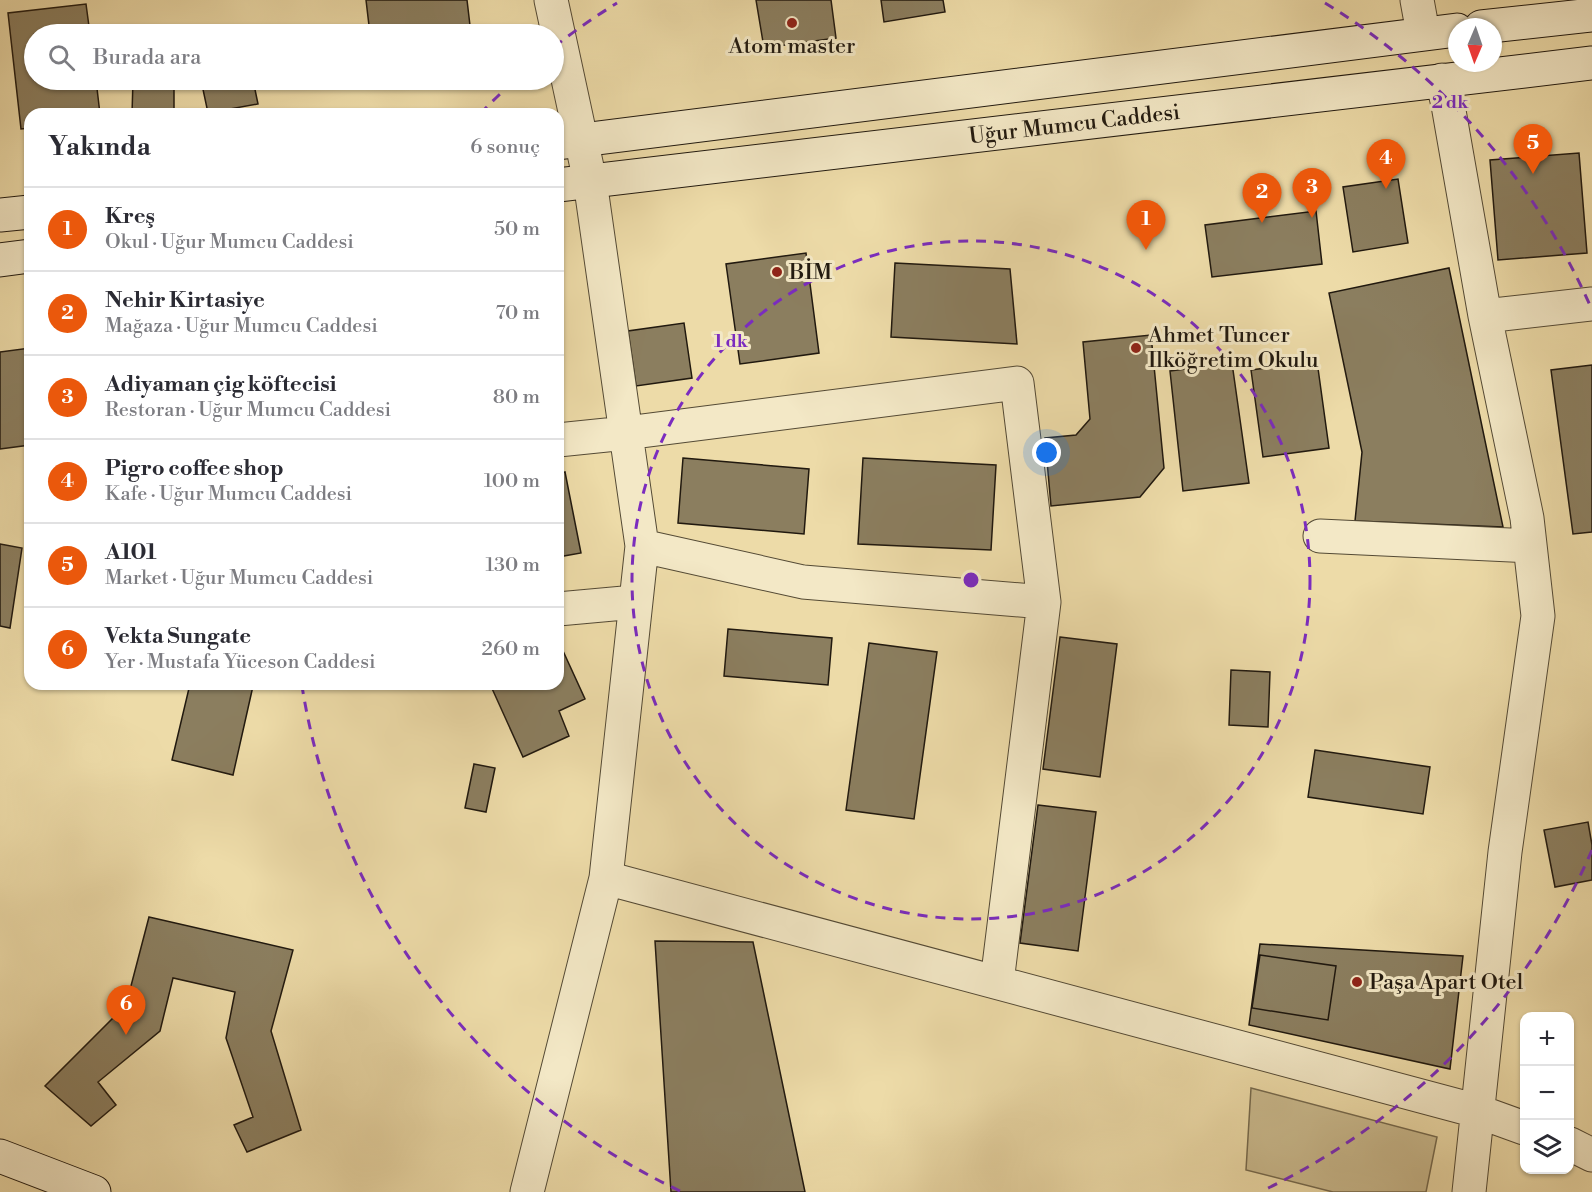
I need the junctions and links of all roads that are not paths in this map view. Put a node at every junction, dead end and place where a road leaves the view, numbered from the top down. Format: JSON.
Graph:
{"nodes":[{"id":1,"x":551,"y":0,"type":"edge"},
{"id":2,"x":1417,"y":0,"type":"edge"},
{"id":3,"x":1592,"y":15,"type":"edge"},
{"id":4,"x":554,"y":24,"type":"edge"},
{"id":5,"x":1502,"y":25,"type":"edge"},
{"id":6,"x":1448,"y":31,"type":"edge"},
{"id":7,"x":1423,"y":33,"type":"junction"},
{"id":8,"x":1592,"y":63,"type":"edge"},
{"id":9,"x":1442,"y":80,"type":"junction"},
{"id":10,"x":563,"y":90,"type":"edge"},
{"id":11,"x":570,"y":141,"type":"edge"},
{"id":12,"x":590,"y":181,"type":"junction"},
{"id":13,"x":564,"y":184,"type":"edge"},
{"id":14,"x":24,"y":213,"type":"edge"},
{"id":15,"x":0,"y":215,"type":"edge"},
{"id":16,"x":24,"y":257,"type":"edge"},
{"id":17,"x":0,"y":260,"type":"edge"},
{"id":18,"x":1592,"y":303,"type":"edge"},
{"id":19,"x":1485,"y":316,"type":"junction"},
{"id":20,"x":626,"y":433,"type":"junction"},
{"id":21,"x":564,"y":439,"type":"edge"},
{"id":22,"x":1320,"y":536,"type":"dead end"},
{"id":23,"x":642,"y":546,"type":"junction"},
{"id":24,"x":1530,"y":546,"type":"junction"},
{"id":25,"x":635,"y":602,"type":"junction"},
{"id":26,"x":1044,"y":602,"type":"junction"},
{"id":27,"x":564,"y":608,"type":"edge"},
{"id":28,"x":606,"y":878,"type":"junction"},
{"id":29,"x":997,"y":982,"type":"junction"},
{"id":30,"x":1477,"y":1111,"type":"junction"},
{"id":31,"x":1520,"y":1127,"type":"edge"},
{"id":32,"x":1574,"y":1146,"type":"edge"},
{"id":33,"x":1592,"y":1155,"type":"edge"},
{"id":34,"x":0,"y":1156,"type":"edge"},
{"id":35,"x":94,"y":1192,"type":"edge"},
{"id":36,"x":526,"y":1192,"type":"edge"},
{"id":37,"x":1469,"y":1192,"type":"edge"}],
"edges":[{"from":1,"to":4,"type":"street"},
{"from":2,"to":7,"type":"street"},
{"from":3,"to":5,"type":"street"},
{"from":6,"to":7,"type":"street","name":"Uğur Mumcu Caddesi"},
{"from":7,"to":11,"type":"street","name":"Uğur Mumcu Caddesi"},
{"from":8,"to":9,"type":"street","name":"Uğur Mumcu Caddesi"},
{"from":9,"to":12,"type":"street","name":"Uğur Mumcu Caddesi"},
{"from":9,"to":19,"type":"street"},
{"from":10,"to":11,"type":"street"},
{"from":11,"to":12,"type":"street"},
{"from":12,"to":13,"type":"street","name":"Uğur Mumcu Caddesi"},
{"from":12,"to":20,"type":"street"},
{"from":14,"to":15,"type":"street"},
{"from":16,"to":17,"type":"street"},
{"from":18,"to":19,"type":"street"},
{"from":19,"to":24,"type":"street"},
{"from":20,"to":21,"type":"street"},
{"from":20,"to":23,"type":"street"},
{"from":20,"to":26,"type":"street"},
{"from":22,"to":24,"type":"street"},
{"from":23,"to":25,"type":"street"},
{"from":23,"to":26,"type":"street"},
{"from":24,"to":30,"type":"street"},
{"from":25,"to":27,"type":"street"},
{"from":25,"to":28,"type":"street"},
{"from":26,"to":29,"type":"street"},
{"from":28,"to":29,"type":"street"},
{"from":28,"to":36,"type":"street"},
{"from":29,"to":30,"type":"street"},
{"from":30,"to":31,"type":"street"},
{"from":30,"to":37,"type":"street"},
{"from":32,"to":33,"type":"street"},
{"from":34,"to":35,"type":"street"}]}
